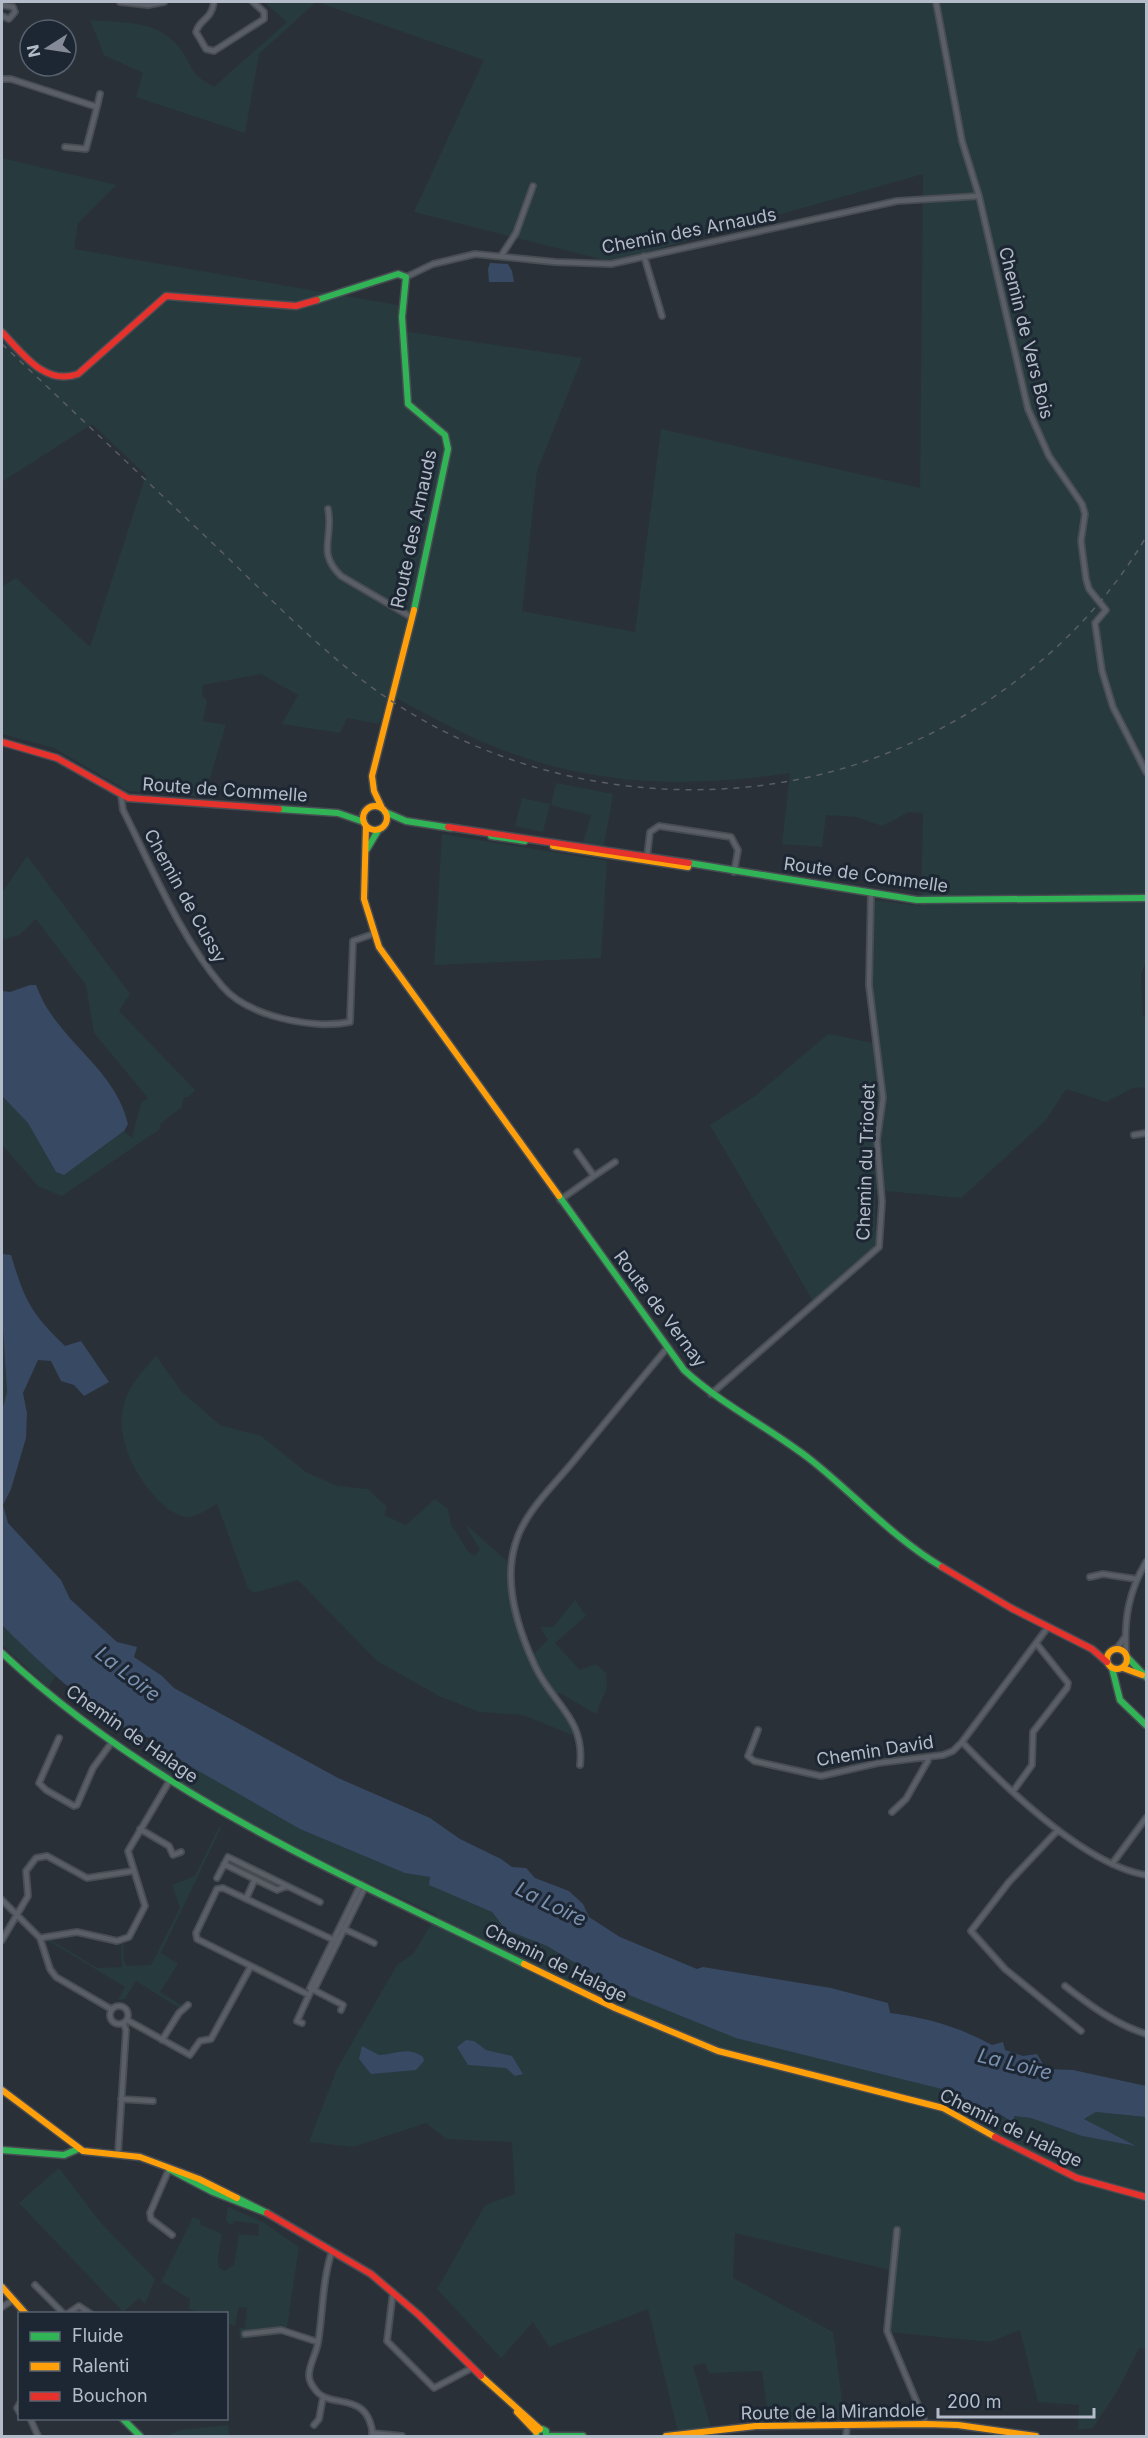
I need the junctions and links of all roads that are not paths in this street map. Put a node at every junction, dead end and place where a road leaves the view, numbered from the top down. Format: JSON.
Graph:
{"nodes":[{"id":1,"x":120,"y":2,"type":"edge"},
{"id":2,"x":164,"y":2,"type":"edge"},
{"id":3,"x":214,"y":2,"type":"edge"},
{"id":4,"x":253,"y":2,"type":"edge"},
{"id":5,"x":936,"y":2,"type":"edge"},
{"id":6,"x":3,"y":5,"type":"edge"},
{"id":7,"x":2,"y":16,"type":"edge"},
{"id":8,"x":2,"y":79,"type":"edge"},
{"id":9,"x":100,"y":93,"type":"dead end"},
{"id":10,"x":97,"y":107,"type":"junction"},
{"id":11,"x":65,"y":147,"type":"dead end"},
{"id":12,"x":533,"y":186,"type":"dead end"},
{"id":13,"x":979,"y":196,"type":"junction"},
{"id":14,"x":501,"y":256,"type":"junction"},
{"id":15,"x":644,"y":256,"type":"junction"},
{"id":16,"x":406,"y":277,"type":"junction"},
{"id":17,"x":662,"y":316,"type":"dead end"},
{"id":18,"x":2,"y":332,"type":"edge"},
{"id":19,"x":328,"y":509,"type":"dead end"},
{"id":20,"x":411,"y":617,"type":"junction"},
{"id":21,"x":2,"y":742,"type":"edge"},
{"id":22,"x":1146,"y":772,"type":"edge"},
{"id":23,"x":374,"y":791,"type":"junction"},
{"id":24,"x":121,"y":795,"type":"junction"},
{"id":25,"x":369,"y":809,"type":"junction"},
{"id":26,"x":383,"y":810,"type":"junction"},
{"id":27,"x":350,"y":815,"type":"junction"},
{"id":28,"x":406,"y":821,"type":"junction"},
{"id":29,"x":365,"y":824,"type":"junction"},
{"id":30,"x":385,"y":824,"type":"junction"},
{"id":31,"x":448,"y":827,"type":"junction"},
{"id":32,"x":379,"y":830,"type":"junction"},
{"id":33,"x":367,"y":849,"type":"junction"},
{"id":34,"x":647,"y":857,"type":"junction"},
{"id":35,"x":726,"y":870,"type":"junction"},
{"id":36,"x":734,"y":872,"type":"junction"},
{"id":37,"x":871,"y":893,"type":"junction"},
{"id":38,"x":1146,"y":898,"type":"edge"},
{"id":39,"x":372,"y":934,"type":"junction"},
{"id":40,"x":1146,"y":1133,"type":"edge"},
{"id":41,"x":1134,"y":1135,"type":"dead end"},
{"id":42,"x":577,"y":1152,"type":"dead end"},
{"id":43,"x":615,"y":1162,"type":"dead end"},
{"id":44,"x":594,"y":1176,"type":"junction"},
{"id":45,"x":560,"y":1200,"type":"junction"},
{"id":46,"x":668,"y":1347,"type":"junction"},
{"id":47,"x":711,"y":1394,"type":"junction"},
{"id":48,"x":1146,"y":1562,"type":"edge"},
{"id":49,"x":1144,"y":1570,"type":"edge"},
{"id":50,"x":1090,"y":1576,"type":"dead end"},
{"id":51,"x":1136,"y":1579,"type":"junction"},
{"id":52,"x":1048,"y":1627,"type":"junction"},
{"id":53,"x":1125,"y":1637,"type":"junction"},
{"id":54,"x":1036,"y":1643,"type":"junction"},
{"id":55,"x":1092,"y":1648,"type":"junction"},
{"id":56,"x":1116,"y":1649,"type":"junction"},
{"id":57,"x":2,"y":1653,"type":"edge"},
{"id":58,"x":1126,"y":1654,"type":"junction"},
{"id":59,"x":1107,"y":1662,"type":"junction"},
{"id":60,"x":1112,"y":1668,"type":"junction"},
{"id":61,"x":1122,"y":1668,"type":"junction"},
{"id":62,"x":1146,"y":1677,"type":"edge"},
{"id":63,"x":1115,"y":1690,"type":"junction"},
{"id":64,"x":1146,"y":1725,"type":"edge"},
{"id":65,"x":758,"y":1730,"type":"dead end"},
{"id":66,"x":59,"y":1738,"type":"dead end"},
{"id":67,"x":112,"y":1742,"type":"junction"},
{"id":68,"x":962,"y":1742,"type":"junction"},
{"id":69,"x":930,"y":1757,"type":"junction"},
{"id":70,"x":580,"y":1765,"type":"dead end"},
{"id":71,"x":170,"y":1780,"type":"junction"},
{"id":72,"x":1014,"y":1790,"type":"junction"},
{"id":73,"x":892,"y":1812,"type":"dead end"},
{"id":74,"x":1146,"y":1818,"type":"edge"},
{"id":75,"x":140,"y":1828,"type":"junction"},
{"id":76,"x":1058,"y":1830,"type":"junction"},
{"id":77,"x":181,"y":1852,"type":"dead end"},
{"id":78,"x":224,"y":1864,"type":"junction"},
{"id":79,"x":1112,"y":1864,"type":"junction"},
{"id":80,"x":133,"y":1871,"type":"junction"},
{"id":81,"x":1146,"y":1875,"type":"edge"},
{"id":82,"x":217,"y":1878,"type":"dead end"},
{"id":83,"x":255,"y":1879,"type":"junction"},
{"id":84,"x":287,"y":1886,"type":"junction"},
{"id":85,"x":363,"y":1886,"type":"junction"},
{"id":86,"x":246,"y":1899,"type":"junction"},
{"id":87,"x":2,"y":1900,"type":"edge"},
{"id":88,"x":320,"y":1902,"type":"dead end"},
{"id":89,"x":17,"y":1914,"type":"junction"},
{"id":90,"x":342,"y":1928,"type":"junction"},
{"id":91,"x":40,"y":1938,"type":"junction"},
{"id":92,"x":2,"y":1940,"type":"edge"},
{"id":93,"x":335,"y":1941,"type":"junction"},
{"id":94,"x":374,"y":1943,"type":"dead end"},
{"id":95,"x":251,"y":1966,"type":"junction"},
{"id":96,"x":1065,"y":1986,"type":"dead end"},
{"id":97,"x":312,"y":1989,"type":"junction"},
{"id":98,"x":309,"y":1995,"type":"junction"},
{"id":99,"x":188,"y":2005,"type":"dead end"},
{"id":100,"x":111,"y":2009,"type":"junction"},
{"id":101,"x":341,"y":2010,"type":"dead end"},
{"id":102,"x":125,"y":2021,"type":"junction"},
{"id":103,"x":302,"y":2023,"type":"dead end"},
{"id":104,"x":1081,"y":2031,"type":"dead end"},
{"id":105,"x":1146,"y":2034,"type":"edge"},
{"id":106,"x":162,"y":2040,"type":"junction"},
{"id":107,"x":2,"y":2090,"type":"edge"},
{"id":108,"x":121,"y":2099,"type":"junction"},
{"id":109,"x":153,"y":2101,"type":"dead end"},
{"id":110,"x":78,"y":2149,"type":"junction"},
{"id":111,"x":2,"y":2150,"type":"edge"},
{"id":112,"x":118,"y":2154,"type":"junction"},
{"id":113,"x":169,"y":2169,"type":"junction"},
{"id":114,"x":1146,"y":2197,"type":"edge"},
{"id":115,"x":897,"y":2230,"type":"dead end"},
{"id":116,"x":172,"y":2235,"type":"dead end"},
{"id":117,"x":332,"y":2251,"type":"junction"},
{"id":118,"x":35,"y":2285,"type":"dead end"},
{"id":119,"x":2,"y":2287,"type":"edge"},
{"id":120,"x":393,"y":2291,"type":"junction"},
{"id":121,"x":2,"y":2294,"type":"edge"},
{"id":122,"x":11,"y":2301,"type":"junction"},
{"id":123,"x":2,"y":2307,"type":"edge"},
{"id":124,"x":19,"y":2312,"type":"edge"},
{"id":125,"x":25,"y":2312,"type":"edge"},
{"id":126,"x":64,"y":2312,"type":"edge"},
{"id":127,"x":67,"y":2312,"type":"edge"},
{"id":128,"x":89,"y":2312,"type":"edge"},
{"id":129,"x":245,"y":2334,"type":"dead end"},
{"id":130,"x":318,"y":2342,"type":"junction"},
{"id":131,"x":472,"y":2368,"type":"junction"},
{"id":132,"x":323,"y":2397,"type":"junction"},
{"id":133,"x":31,"y":2420,"type":"edge"},
{"id":134,"x":124,"y":2420,"type":"edge"},
{"id":135,"x":130,"y":2420,"type":"edge"},
{"id":136,"x":926,"y":2424,"type":"junction"},
{"id":137,"x":314,"y":2425,"type":"dead end"},
{"id":138,"x":847,"y":2426,"type":"junction"},
{"id":139,"x":536,"y":2434,"type":"edge"},
{"id":140,"x":373,"y":2435,"type":"edge"},
{"id":141,"x":38,"y":2436,"type":"edge"},
{"id":142,"x":142,"y":2436,"type":"edge"},
{"id":143,"x":402,"y":2436,"type":"edge"},
{"id":144,"x":546,"y":2436,"type":"edge"},
{"id":145,"x":583,"y":2436,"type":"edge"},
{"id":146,"x":666,"y":2436,"type":"edge"},
{"id":147,"x":846,"y":2436,"type":"edge"},
{"id":148,"x":1036,"y":2436,"type":"edge"}],
"edges":[{"from":1,"to":2,"type":"street"},
{"from":3,"to":4,"type":"street"},
{"from":5,"to":13,"type":"street","name":"Chemin de Vers Bois"},
{"from":6,"to":7,"type":"street"},
{"from":8,"to":10,"type":"street"},
{"from":9,"to":10,"type":"street"},
{"from":10,"to":11,"type":"street"},
{"from":12,"to":14,"type":"street"},
{"from":13,"to":15,"type":"street","name":"Chemin des Arnauds"},
{"from":13,"to":22,"type":"street","name":"Chemin de Vers Bois"},
{"from":14,"to":15,"type":"street","name":"Chemin des Arnauds"},
{"from":14,"to":16,"type":"street","name":"Chemin des Arnauds"},
{"from":15,"to":17,"type":"street"},
{"from":16,"to":18,"type":"street"},
{"from":16,"to":20,"type":"street","name":"Route des Arnauds"},
{"from":19,"to":20,"type":"street"},
{"from":20,"to":23,"type":"street","name":"Route des Arnauds"},
{"from":21,"to":24,"type":"street","name":"Route de Commelle"},
{"from":23,"to":25,"type":"street","name":"Route des Arnauds"},
{"from":23,"to":26,"type":"street","name":"Route des Arnauds"},
{"from":24,"to":27,"type":"street","name":"Route de Commelle"},
{"from":24,"to":39,"type":"street","name":"Chemin de Cussy"},
{"from":25,"to":26,"type":"street","name":"Route de Commelle"},
{"from":25,"to":27,"type":"street","name":"Route de Commelle"},
{"from":25,"to":29,"type":"street","name":"Route des Arnauds"},
{"from":26,"to":28,"type":"street","name":"Route de Commelle"},
{"from":26,"to":30,"type":"street"},
{"from":27,"to":29,"type":"street","name":"Route de Commelle"},
{"from":28,"to":30,"type":"street","name":"Route de Commelle"},
{"from":28,"to":31,"type":"street","name":"Route de Commelle"},
{"from":29,"to":32,"type":"street","name":"Route de Commelle"},
{"from":29,"to":33,"type":"street","name":"Route de Vernay"},
{"from":30,"to":32,"type":"street","name":"Route de Vernay"},
{"from":31,"to":34,"type":"street","name":"Route de Commelle"},
{"from":31,"to":35,"type":"street","name":"Route de Commelle"},
{"from":32,"to":33,"type":"street","name":"Route de Vernay"},
{"from":33,"to":39,"type":"street","name":"Route de Vernay"},
{"from":34,"to":35,"type":"street","name":"Route de Commelle"},
{"from":34,"to":36,"type":"street"},
{"from":35,"to":36,"type":"street","name":"Route de Commelle"},
{"from":36,"to":37,"type":"street","name":"Route de Commelle"},
{"from":37,"to":38,"type":"street","name":"Route de Commelle"},
{"from":37,"to":47,"type":"street","name":"Chemin du Triodet"},
{"from":39,"to":45,"type":"street","name":"Route de Vernay"},
{"from":40,"to":41,"type":"street"},
{"from":42,"to":44,"type":"street"},
{"from":43,"to":44,"type":"street"},
{"from":44,"to":45,"type":"street"},
{"from":45,"to":46,"type":"street","name":"Route de Vernay"},
{"from":46,"to":47,"type":"street","name":"Route de Vernay"},
{"from":46,"to":70,"type":"street"},
{"from":47,"to":52,"type":"street","name":"Route de Vernay"},
{"from":48,"to":49,"type":"street"},
{"from":49,"to":51,"type":"street"},
{"from":50,"to":51,"type":"street"},
{"from":51,"to":53,"type":"street"},
{"from":52,"to":54,"type":"street","name":"Chemin David"},
{"from":52,"to":55,"type":"street","name":"Route de Vernay"},
{"from":53,"to":56,"type":"street"},
{"from":53,"to":58,"type":"street"},
{"from":54,"to":68,"type":"street","name":"Chemin David"},
{"from":54,"to":72,"type":"street"},
{"from":55,"to":56,"type":"street","name":"Route de Vernay"},
{"from":55,"to":59,"type":"street","name":"Route de Vernay"},
{"from":56,"to":58,"type":"street"},
{"from":56,"to":59,"type":"street"},
{"from":57,"to":67,"type":"street","name":"Chemin de Halage"},
{"from":58,"to":61,"type":"street"},
{"from":58,"to":62,"type":"street"},
{"from":59,"to":60,"type":"street"},
{"from":60,"to":61,"type":"street"},
{"from":60,"to":63,"type":"street"},
{"from":61,"to":62,"type":"street"},
{"from":61,"to":63,"type":"street"},
{"from":63,"to":64,"type":"street"},
{"from":65,"to":69,"type":"street","name":"Chemin David"},
{"from":66,"to":67,"type":"street"},
{"from":67,"to":71,"type":"street","name":"Chemin de Halage"},
{"from":68,"to":69,"type":"street","name":"Chemin David"},
{"from":68,"to":72,"type":"street"},
{"from":69,"to":73,"type":"street"},
{"from":71,"to":75,"type":"street"},
{"from":71,"to":85,"type":"street","name":"Chemin de Halage"},
{"from":72,"to":76,"type":"street"},
{"from":74,"to":79,"type":"street"},
{"from":75,"to":77,"type":"street"},
{"from":75,"to":80,"type":"street"},
{"from":76,"to":79,"type":"street"},
{"from":76,"to":104,"type":"street"},
{"from":78,"to":82,"type":"street"},
{"from":78,"to":83,"type":"street"},
{"from":78,"to":84,"type":"street"},
{"from":79,"to":81,"type":"street"},
{"from":80,"to":89,"type":"street"},
{"from":80,"to":91,"type":"street"},
{"from":83,"to":84,"type":"street"},
{"from":83,"to":86,"type":"street"},
{"from":84,"to":88,"type":"street"},
{"from":85,"to":90,"type":"street"},
{"from":85,"to":114,"type":"street","name":"Chemin de Halage"},
{"from":86,"to":93,"type":"street"},
{"from":86,"to":95,"type":"street"},
{"from":87,"to":89,"type":"street"},
{"from":89,"to":91,"type":"street"},
{"from":89,"to":92,"type":"street"},
{"from":90,"to":93,"type":"street"},
{"from":90,"to":94,"type":"street"},
{"from":91,"to":100,"type":"street"},
{"from":93,"to":97,"type":"street"},
{"from":95,"to":98,"type":"street"},
{"from":95,"to":106,"type":"street"},
{"from":96,"to":105,"type":"street"},
{"from":97,"to":98,"type":"street"},
{"from":97,"to":101,"type":"street"},
{"from":98,"to":103,"type":"street"},
{"from":99,"to":106,"type":"street"},
{"from":100,"to":102,"type":"street"},
{"from":100,"to":102,"type":"street"},
{"from":102,"to":106,"type":"street"},
{"from":102,"to":108,"type":"street"},
{"from":107,"to":110,"type":"street"},
{"from":108,"to":109,"type":"street"},
{"from":108,"to":112,"type":"street"},
{"from":110,"to":111,"type":"street"},
{"from":110,"to":112,"type":"street"},
{"from":112,"to":113,"type":"street"},
{"from":113,"to":116,"type":"street"},
{"from":113,"to":117,"type":"street"},
{"from":115,"to":136,"type":"street"},
{"from":117,"to":120,"type":"street"},
{"from":117,"to":130,"type":"street"},
{"from":118,"to":126,"type":"street"},
{"from":119,"to":122,"type":"street"},
{"from":120,"to":131,"type":"street"},
{"from":120,"to":131,"type":"street"},
{"from":121,"to":122,"type":"street"},
{"from":122,"to":123,"type":"street"},
{"from":122,"to":124,"type":"street"},
{"from":122,"to":125,"type":"street"},
{"from":127,"to":128,"type":"street"},
{"from":129,"to":130,"type":"street"},
{"from":130,"to":132,"type":"street"},
{"from":131,"to":139,"type":"street"},
{"from":132,"to":137,"type":"street"},
{"from":132,"to":140,"type":"street"},
{"from":133,"to":141,"type":"street"},
{"from":134,"to":142,"type":"street"},
{"from":135,"to":142,"type":"street"},
{"from":136,"to":138,"type":"street","name":"Route de la Mirandole"},
{"from":136,"to":148,"type":"street","name":"Route de la Mirandole"},
{"from":138,"to":146,"type":"street","name":"Route de la Mirandole"},
{"from":138,"to":147,"type":"street"},
{"from":139,"to":144,"type":"street"},
{"from":140,"to":143,"type":"street"},
{"from":144,"to":145,"type":"street"}]}
